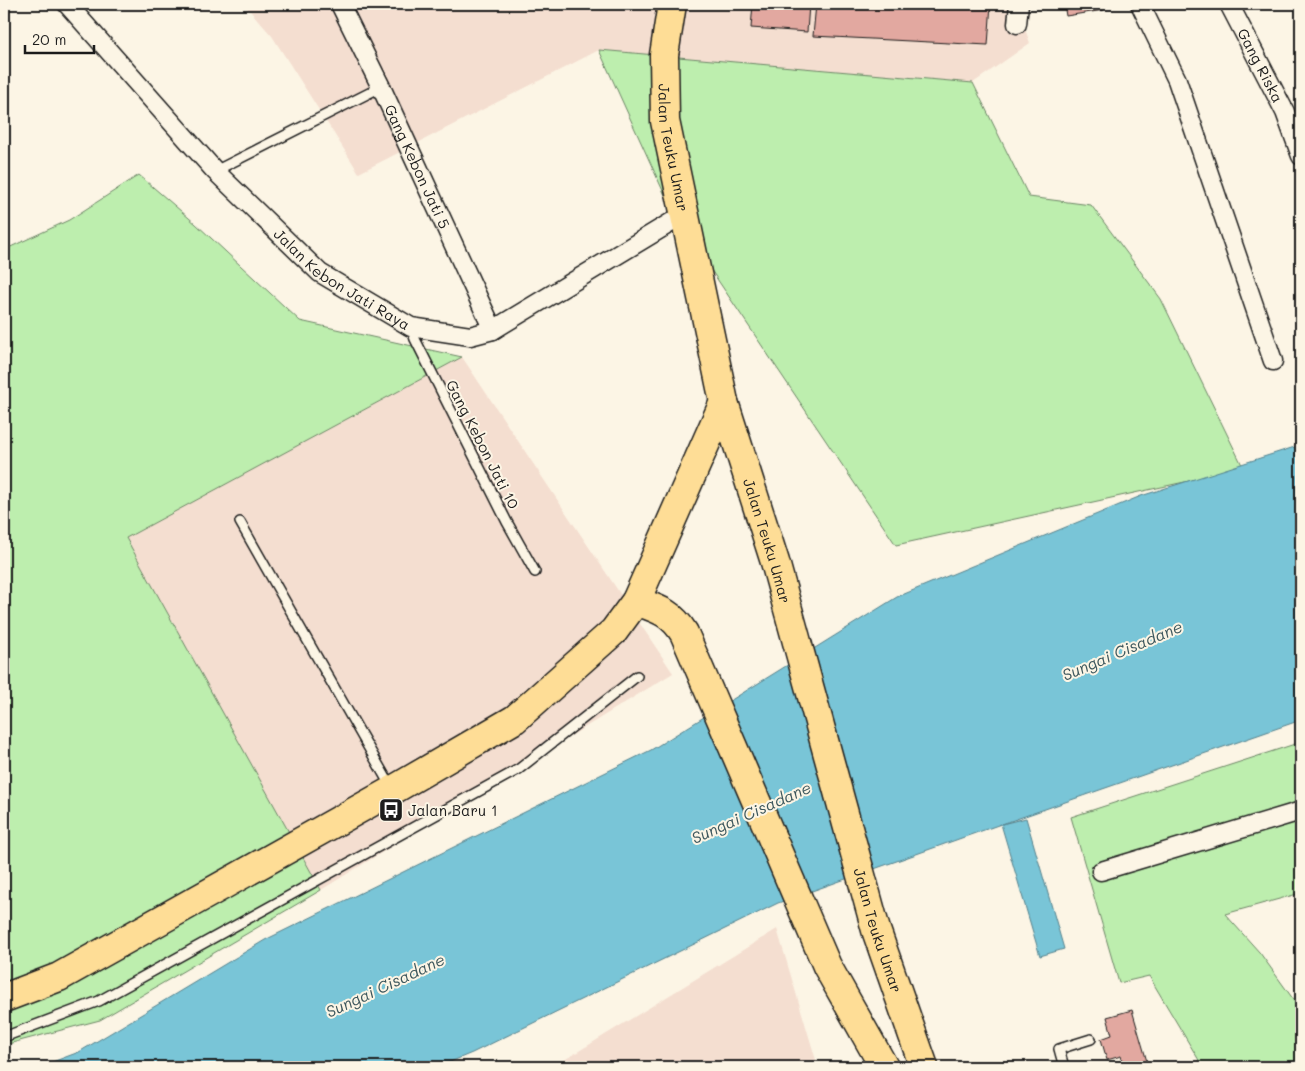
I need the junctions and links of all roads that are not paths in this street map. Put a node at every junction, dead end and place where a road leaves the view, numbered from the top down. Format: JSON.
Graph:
{"nodes":[{"id":1,"x":66,"y":4,"type":"edge"},
{"id":2,"x":340,"y":4,"type":"edge"},
{"id":3,"x":672,"y":4,"type":"edge"},
{"id":4,"x":1020,"y":4,"type":"edge"},
{"id":5,"x":1140,"y":4,"type":"edge"},
{"id":6,"x":1229,"y":4,"type":"edge"},
{"id":7,"x":1017,"y":24,"type":"dead end"},
{"id":8,"x":381,"y":87,"type":"junction"},
{"id":9,"x":1301,"y":156,"type":"edge"},
{"id":10,"x":215,"y":171,"type":"junction"},
{"id":11,"x":684,"y":214,"type":"junction"},
{"id":12,"x":411,"y":326,"type":"junction"},
{"id":13,"x":493,"y":330,"type":"junction"},
{"id":14,"x":1273,"y":361,"type":"dead end"},
{"id":15,"x":724,"y":402,"type":"junction"},
{"id":16,"x":240,"y":522,"type":"dead end"},
{"id":17,"x":535,"y":572,"type":"dead end"},
{"id":18,"x":636,"y":601,"type":"junction"},
{"id":19,"x":637,"y":676,"type":"dead end"},
{"id":20,"x":392,"y":790,"type":"junction"},
{"id":21,"x":1301,"y":811,"type":"edge"},
{"id":22,"x":1101,"y":871,"type":"dead end"},
{"id":23,"x":4,"y":998,"type":"edge"},
{"id":24,"x":4,"y":1037,"type":"edge"},
{"id":25,"x":1091,"y":1039,"type":"dead end"},
{"id":26,"x":884,"y":1067,"type":"edge"},
{"id":27,"x":924,"y":1067,"type":"edge"},
{"id":28,"x":1064,"y":1067,"type":"edge"}],
"edges":[{"from":1,"to":10,"type":"street","name":"Jalan Kebon Jati Raya"},
{"from":2,"to":8,"type":"street","name":"Gang Kebon Jati 5"},
{"from":3,"to":11,"type":"main road","name":"Jalan Teuku Umar"},
{"from":4,"to":7,"type":"street"},
{"from":5,"to":14,"type":"street"},
{"from":6,"to":9,"type":"street","name":"Gang Riska"},
{"from":8,"to":10,"type":"lane"},
{"from":8,"to":13,"type":"street","name":"Gang Kebon Jati 5"},
{"from":10,"to":12,"type":"street","name":"Jalan Kebon Jati Raya"},
{"from":11,"to":13,"type":"street","name":"Jalan Kebon Jati Raya"},
{"from":11,"to":15,"type":"main road","name":"Jalan Teuku Umar"},
{"from":12,"to":13,"type":"street","name":"Jalan Kebon Jati Raya"},
{"from":12,"to":17,"type":"lane","name":"Gang Kebon Jati 10"},
{"from":15,"to":18,"type":"main road"},
{"from":15,"to":27,"type":"main road","name":"Jalan Teuku Umar"},
{"from":16,"to":20,"type":"lane"},
{"from":18,"to":20,"type":"main road"},
{"from":18,"to":26,"type":"main road"},
{"from":19,"to":24,"type":"lane"},
{"from":20,"to":23,"type":"main road"},
{"from":21,"to":22,"type":"street"},
{"from":25,"to":28,"type":"lane"}]}
